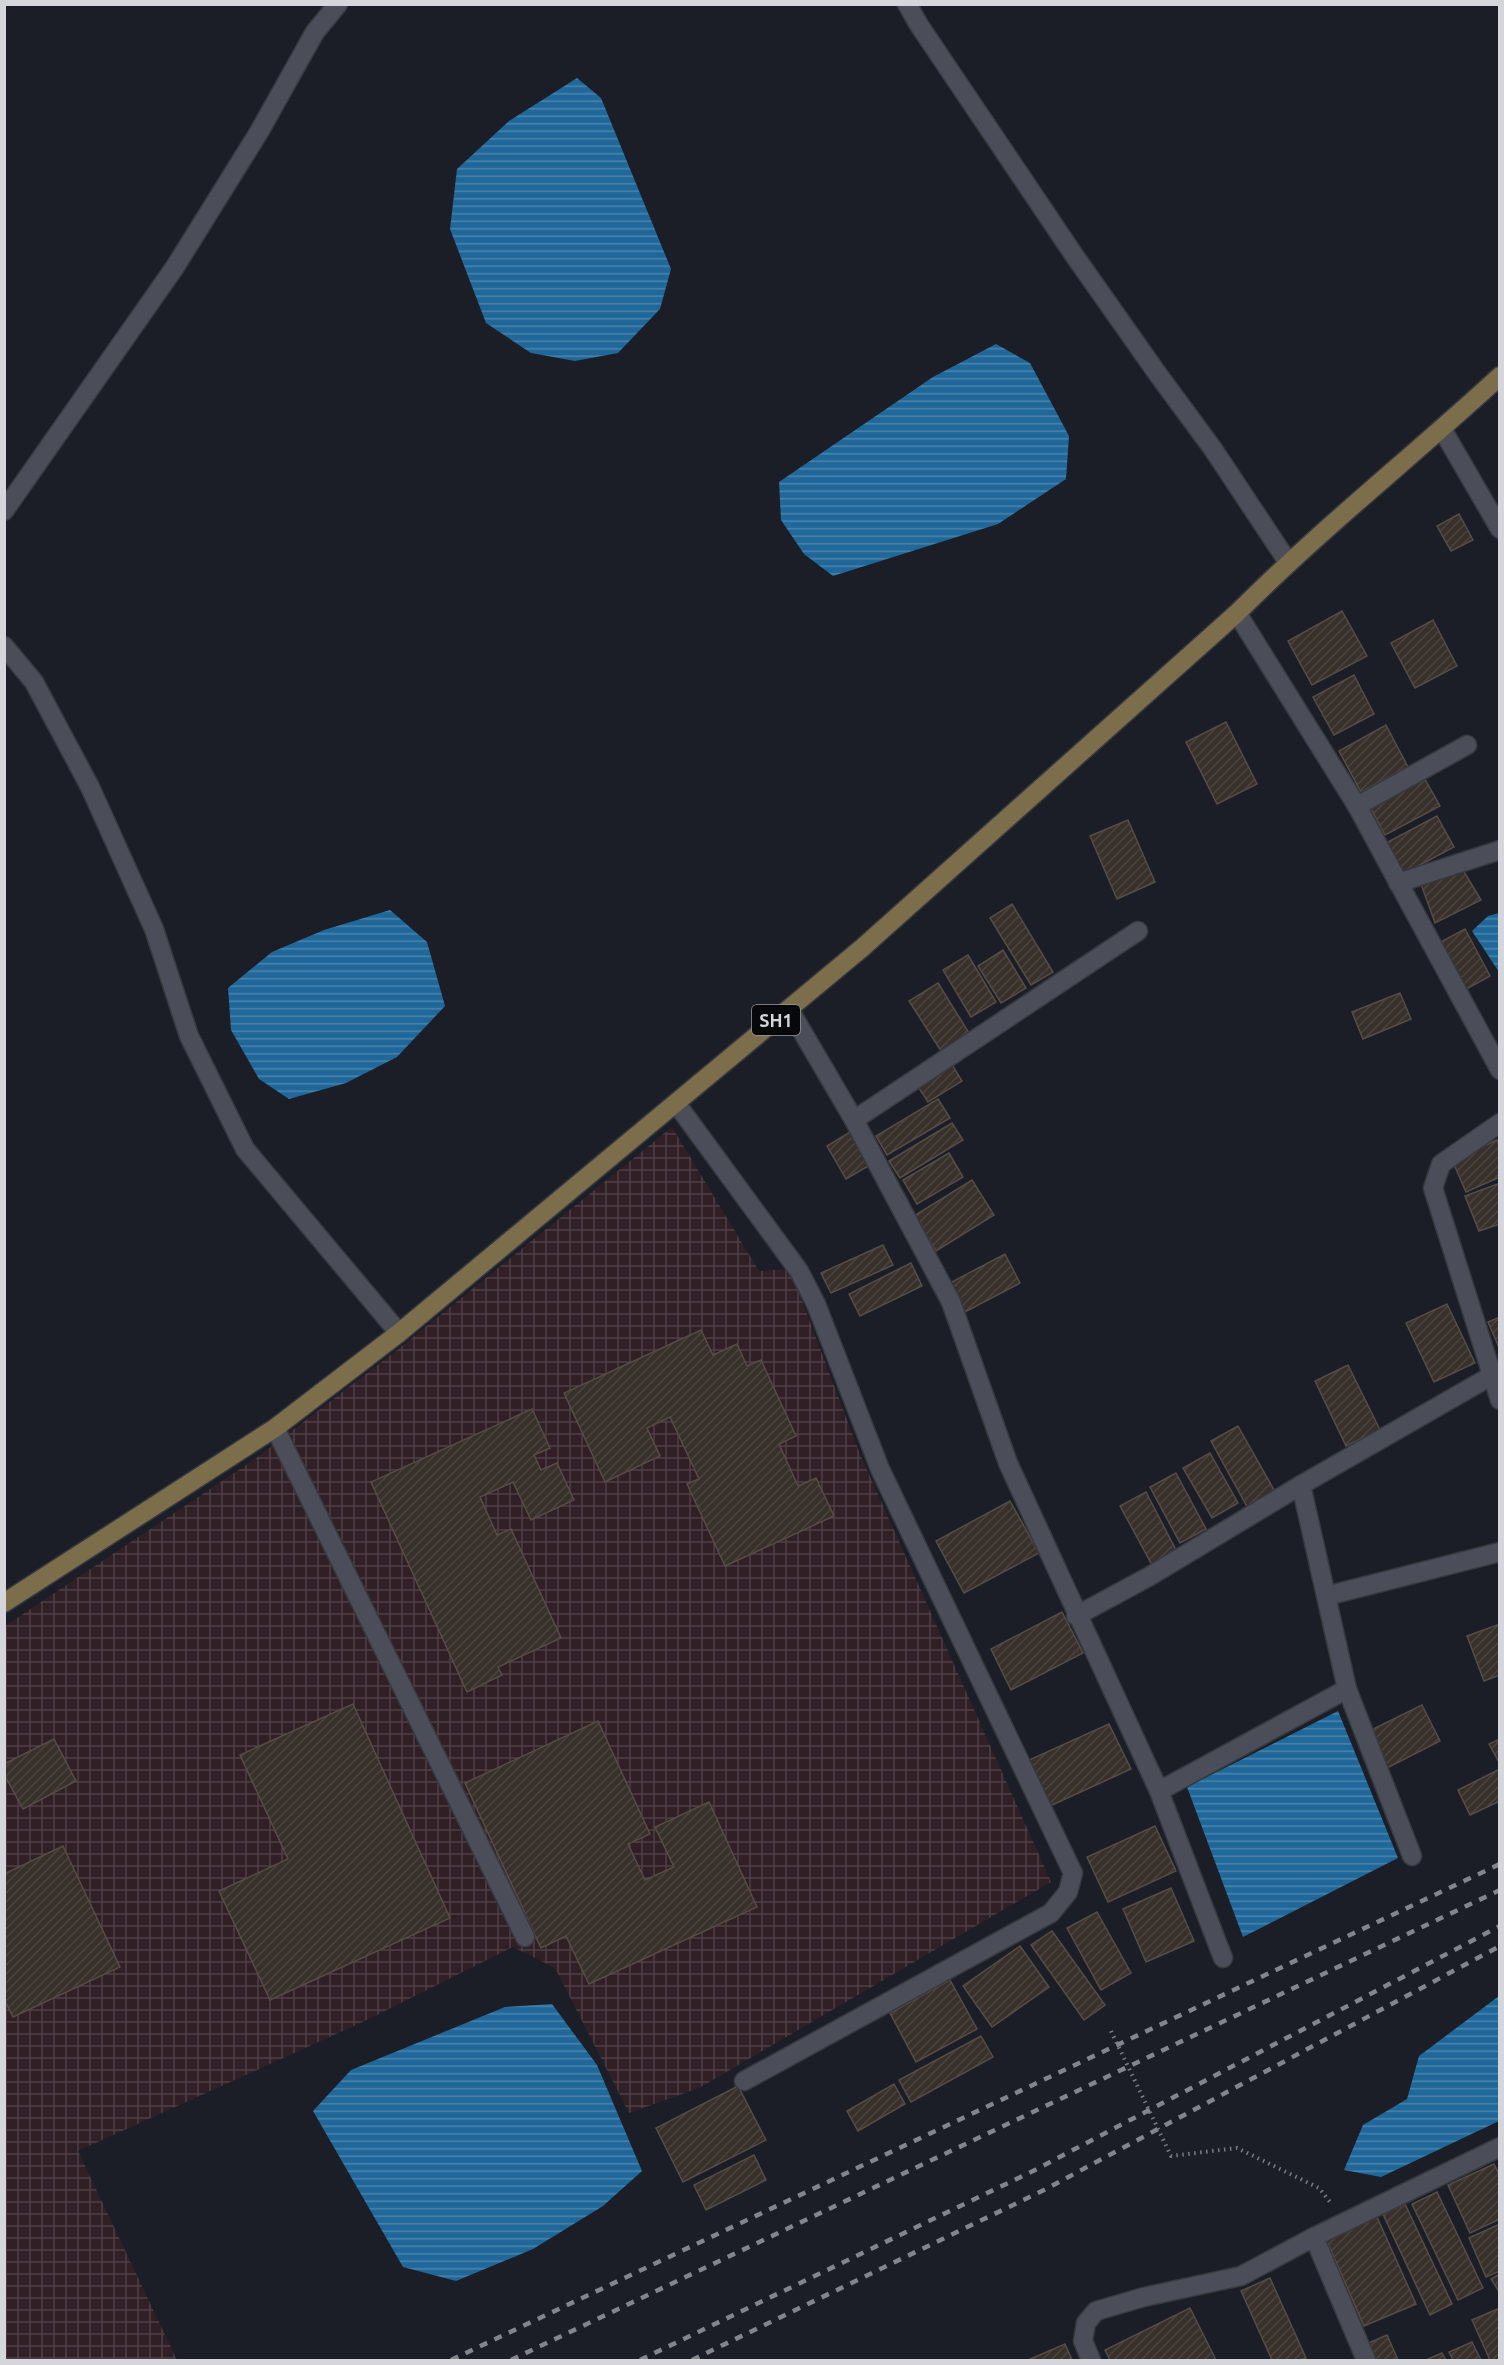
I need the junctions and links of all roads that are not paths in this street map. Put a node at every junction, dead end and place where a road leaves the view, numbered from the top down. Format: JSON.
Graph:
{"nodes":[{"id":1,"x":338,"y":4,"type":"edge"},
{"id":2,"x":907,"y":4,"type":"edge"},
{"id":3,"x":1500,"y":376,"type":"edge"},
{"id":4,"x":1442,"y":429,"type":"junction"},
{"id":5,"x":4,"y":511,"type":"edge"},
{"id":6,"x":1500,"y":529,"type":"edge"},
{"id":7,"x":1288,"y":562,"type":"junction"},
{"id":8,"x":1237,"y":613,"type":"junction"},
{"id":9,"x":4,"y":646,"type":"edge"},
{"id":10,"x":1467,"y":745,"type":"dead end"},
{"id":11,"x":1357,"y":806,"type":"junction"},
{"id":12,"x":1500,"y":850,"type":"edge"},
{"id":13,"x":1398,"y":883,"type":"junction"},
{"id":14,"x":1137,"y":931,"type":"dead end"},
{"id":15,"x":789,"y":1009,"type":"junction"},
{"id":16,"x":1500,"y":1070,"type":"edge"},
{"id":17,"x":676,"y":1103,"type":"junction"},
{"id":18,"x":854,"y":1120,"type":"junction"},
{"id":19,"x":1500,"y":1123,"type":"edge"},
{"id":20,"x":399,"y":1333,"type":"junction"},
{"id":21,"x":1491,"y":1376,"type":"junction"},
{"id":22,"x":1500,"y":1400,"type":"edge"},
{"id":23,"x":276,"y":1428,"type":"junction"},
{"id":24,"x":1300,"y":1485,"type":"junction"},
{"id":25,"x":1500,"y":1552,"type":"edge"},
{"id":26,"x":1326,"y":1596,"type":"junction"},
{"id":27,"x":4,"y":1603,"type":"edge"},
{"id":28,"x":1076,"y":1616,"type":"junction"},
{"id":29,"x":1347,"y":1689,"type":"junction"},
{"id":30,"x":1159,"y":1791,"type":"junction"},
{"id":31,"x":1412,"y":1856,"type":"dead end"},
{"id":32,"x":525,"y":1937,"type":"dead end"},
{"id":33,"x":1223,"y":1958,"type":"dead end"},
{"id":34,"x":744,"y":2081,"type":"dead end"},
{"id":35,"x":1500,"y":2147,"type":"edge"},
{"id":36,"x":1314,"y":2237,"type":"junction"},
{"id":37,"x":1091,"y":2361,"type":"edge"},
{"id":38,"x":1366,"y":2361,"type":"edge"}],
"edges":[{"from":1,"to":5,"type":"street"},
{"from":2,"to":7,"type":"street"},
{"from":3,"to":4,"type":"main road","number":"SH1"},
{"from":4,"to":6,"type":"street"},
{"from":4,"to":7,"type":"main road","number":"SH1"},
{"from":7,"to":8,"type":"main road","number":"SH1"},
{"from":8,"to":11,"type":"street"},
{"from":8,"to":15,"type":"main road","number":"SH1"},
{"from":9,"to":20,"type":"street"},
{"from":10,"to":11,"type":"street"},
{"from":11,"to":13,"type":"street"},
{"from":12,"to":13,"type":"street"},
{"from":13,"to":16,"type":"street"},
{"from":14,"to":18,"type":"street"},
{"from":15,"to":17,"type":"main road","number":"SH1"},
{"from":15,"to":18,"type":"street"},
{"from":17,"to":20,"type":"main road","number":"SH1"},
{"from":17,"to":34,"type":"street"},
{"from":18,"to":28,"type":"street"},
{"from":19,"to":21,"type":"street"},
{"from":20,"to":23,"type":"main road","number":"SH1"},
{"from":21,"to":22,"type":"street"},
{"from":21,"to":24,"type":"street"},
{"from":23,"to":27,"type":"main road","number":"SH1"},
{"from":23,"to":32,"type":"street"},
{"from":24,"to":26,"type":"street"},
{"from":24,"to":28,"type":"street"},
{"from":25,"to":26,"type":"street"},
{"from":26,"to":29,"type":"street"},
{"from":28,"to":30,"type":"street"},
{"from":29,"to":30,"type":"street"},
{"from":29,"to":31,"type":"street"},
{"from":30,"to":33,"type":"street"},
{"from":35,"to":36,"type":"street"},
{"from":36,"to":37,"type":"street"},
{"from":36,"to":38,"type":"street"}]}
